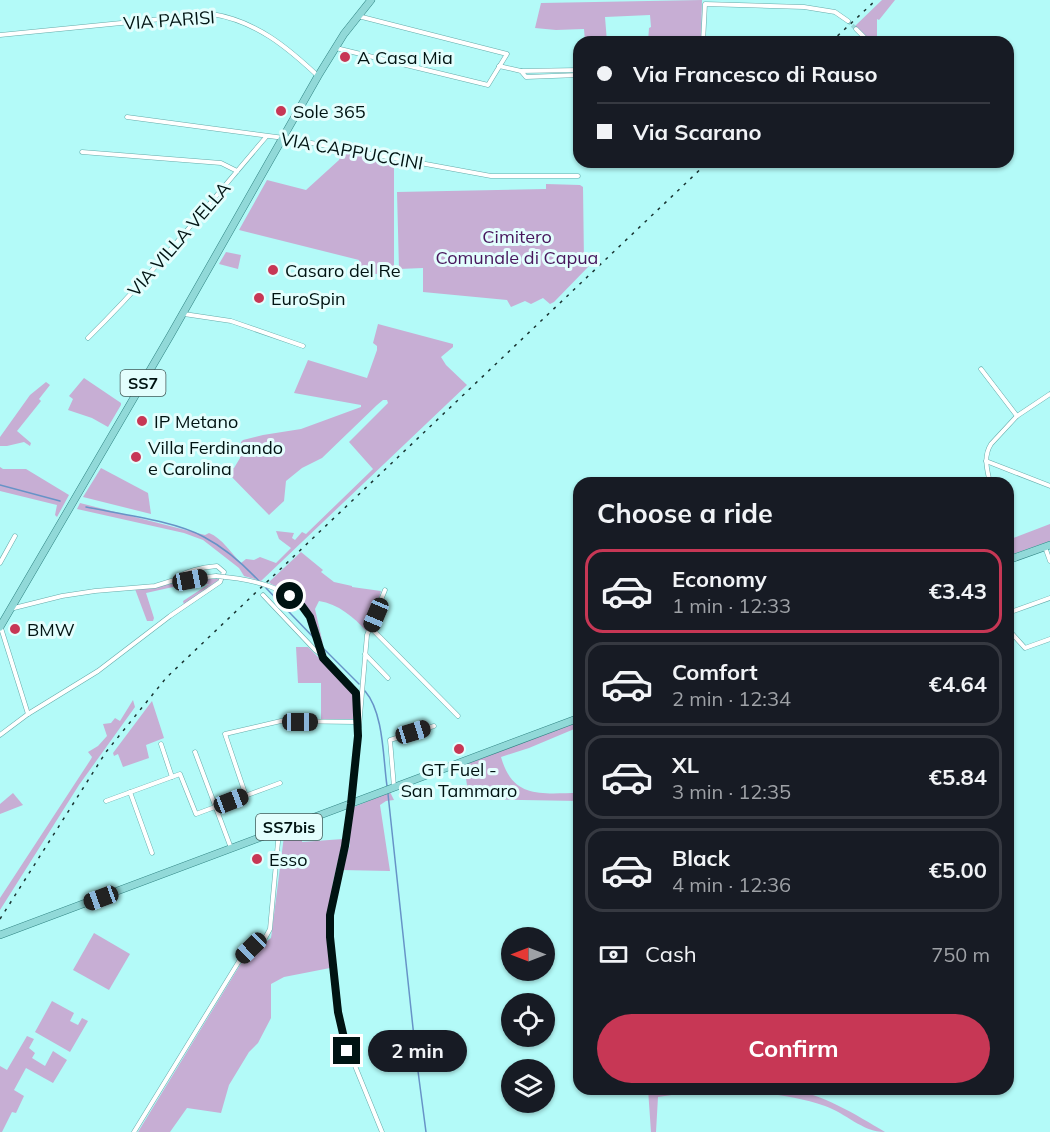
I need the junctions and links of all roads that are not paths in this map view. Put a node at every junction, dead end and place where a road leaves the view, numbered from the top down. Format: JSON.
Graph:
{"nodes":[{"id":1,"x":371,"y":0,"type":"edge"},
{"id":2,"x":358,"y":16,"type":"junction"},
{"id":3,"x":848,"y":21,"type":"tunnel mouth"},
{"id":4,"x":856,"y":29,"type":"tunnel mouth"},
{"id":5,"x":0,"y":35,"type":"edge"},
{"id":6,"x":703,"y":36,"type":"edge"},
{"id":7,"x":863,"y":36,"type":"edge"},
{"id":8,"x":336,"y":48,"type":"junction"},
{"id":9,"x":499,"y":66,"type":"junction"},
{"id":10,"x":573,"y":69,"type":"edge"},
{"id":11,"x":521,"y":71,"type":"junction"},
{"id":12,"x":573,"y":75,"type":"edge"},
{"id":13,"x":318,"y":76,"type":"junction"},
{"id":14,"x":127,"y":117,"type":"dead end"},
{"id":15,"x":267,"y":136,"type":"junction"},
{"id":16,"x":284,"y":138,"type":"junction"},
{"id":17,"x":82,"y":152,"type":"dead end"},
{"id":18,"x":237,"y":171,"type":"junction"},
{"id":19,"x":578,"y":176,"type":"dead end"},
{"id":20,"x":183,"y":314,"type":"junction"},
{"id":21,"x":88,"y":338,"type":"dead end"},
{"id":22,"x":303,"y":346,"type":"dead end"},
{"id":23,"x":981,"y":369,"type":"dead end"},
{"id":24,"x":1050,"y":394,"type":"edge"},
{"id":25,"x":1017,"y":416,"type":"junction"},
{"id":26,"x":986,"y":461,"type":"junction"},
{"id":27,"x":989,"y":477,"type":"edge"},
{"id":28,"x":1050,"y":486,"type":"edge"},
{"id":29,"x":15,"y":536,"type":"dead end"},
{"id":30,"x":1047,"y":546,"type":"edge"},
{"id":31,"x":1014,"y":559,"type":"edge"},
{"id":32,"x":1050,"y":561,"type":"edge"},
{"id":33,"x":0,"y":563,"type":"edge"},
{"id":34,"x":173,"y":581,"type":"junction"},
{"id":35,"x":385,"y":590,"type":"dead end"},
{"id":36,"x":263,"y":595,"type":"dead end"},
{"id":37,"x":1050,"y":598,"type":"edge"},
{"id":38,"x":0,"y":610,"type":"edge"},
{"id":39,"x":1014,"y":611,"type":"edge"},
{"id":40,"x":9,"y":612,"type":"junction"},
{"id":41,"x":0,"y":627,"type":"edge"},
{"id":42,"x":371,"y":628,"type":"junction"},
{"id":43,"x":1014,"y":636,"type":"edge"},
{"id":44,"x":1050,"y":639,"type":"edge"},
{"id":45,"x":321,"y":652,"type":"junction"},
{"id":46,"x":365,"y":653,"type":"junction"},
{"id":47,"x":388,"y":678,"type":"dead end"},
{"id":48,"x":28,"y":714,"type":"junction"},
{"id":49,"x":458,"y":716,"type":"dead end"},
{"id":50,"x":573,"y":720,"type":"edge"},
{"id":51,"x":356,"y":722,"type":"junction"},
{"id":52,"x":434,"y":726,"type":"dead end"},
{"id":53,"x":0,"y":735,"type":"edge"},
{"id":54,"x":358,"y":736,"type":"junction"},
{"id":55,"x":161,"y":744,"type":"dead end"},
{"id":56,"x":195,"y":752,"type":"dead end"},
{"id":57,"x":172,"y":777,"type":"junction"},
{"id":58,"x":280,"y":783,"type":"dead end"},
{"id":59,"x":394,"y":788,"type":"junction"},
{"id":60,"x":130,"y":792,"type":"junction"},
{"id":61,"x":246,"y":795,"type":"junction"},
{"id":62,"x":106,"y":801,"type":"dead end"},
{"id":63,"x":351,"y":804,"type":"junction"},
{"id":64,"x":216,"y":807,"type":"junction"},
{"id":65,"x":279,"y":830,"type":"junction"},
{"id":66,"x":231,"y":849,"type":"junction"},
{"id":67,"x":152,"y":853,"type":"dead end"},
{"id":68,"x":0,"y":935,"type":"edge"},
{"id":69,"x":134,"y":1132,"type":"edge"},
{"id":70,"x":382,"y":1132,"type":"edge"}],
"edges":[{"from":1,"to":2,"type":"main road","number":"SS7"},
{"from":2,"to":8,"type":"main road","number":"SS7"},
{"from":2,"to":9,"type":"street"},
{"from":3,"to":6,"type":"street"},
{"from":4,"to":7,"type":"street"},
{"from":5,"to":13,"type":"street","name":"VIA PARISI"},
{"from":8,"to":9,"type":"street"},
{"from":8,"to":13,"type":"main road","number":"SS7"},
{"from":9,"to":11,"type":"street"},
{"from":10,"to":11,"type":"street"},
{"from":11,"to":12,"type":"street"},
{"from":13,"to":16,"type":"main road","number":"SS7"},
{"from":14,"to":15,"type":"street","name":"VIA CAPPUCCINI"},
{"from":15,"to":16,"type":"street","name":"VIA CAPPUCCINI"},
{"from":15,"to":18,"type":"street","name":"VIA VILLA VELLA"},
{"from":16,"to":19,"type":"street","name":"VIA CAPPUCCINI"},
{"from":16,"to":20,"type":"main road","number":"SS7"},
{"from":17,"to":18,"type":"street"},
{"from":18,"to":21,"type":"street","name":"VIA VILLA VELLA"},
{"from":20,"to":22,"type":"street"},
{"from":20,"to":40,"type":"main road","number":"SS7"},
{"from":23,"to":25,"type":"street"},
{"from":24,"to":25,"type":"street"},
{"from":25,"to":26,"type":"street"},
{"from":26,"to":27,"type":"street"},
{"from":26,"to":28,"type":"street"},
{"from":29,"to":33,"type":"street"},
{"from":30,"to":31,"type":"main road"},
{"from":30,"to":32,"type":"street"},
{"from":34,"to":40,"type":"street"},
{"from":34,"to":45,"type":"street","bridge":true},
{"from":34,"to":48,"type":"street"},
{"from":35,"to":42,"type":"street"},
{"from":36,"to":45,"type":"street"},
{"from":37,"to":39,"type":"street"},
{"from":38,"to":40,"type":"street"},
{"from":40,"to":41,"type":"main road","number":"SS7"},
{"from":41,"to":48,"type":"street"},
{"from":42,"to":46,"type":"street"},
{"from":42,"to":49,"type":"street"},
{"from":43,"to":44,"type":"street"},
{"from":45,"to":51,"type":"street"},
{"from":46,"to":47,"type":"street"},
{"from":46,"to":54,"type":"street"},
{"from":48,"to":53,"type":"street"},
{"from":50,"to":59,"type":"main road","number":"SS7bis"},
{"from":51,"to":54,"type":"street"},
{"from":51,"to":61,"type":"street"},
{"from":52,"to":59,"type":"street"},
{"from":54,"to":63,"type":"street"},
{"from":55,"to":57,"type":"street"},
{"from":56,"to":64,"type":"street"},
{"from":57,"to":60,"type":"street"},
{"from":57,"to":64,"type":"street"},
{"from":58,"to":61,"type":"street"},
{"from":59,"to":63,"type":"main road","number":"SS7bis"},
{"from":60,"to":62,"type":"street"},
{"from":60,"to":67,"type":"street"},
{"from":61,"to":64,"type":"street"},
{"from":63,"to":65,"type":"main road","number":"SS7bis"},
{"from":63,"to":70,"type":"street"},
{"from":64,"to":66,"type":"street"},
{"from":65,"to":66,"type":"main road","number":"SS7bis"},
{"from":65,"to":69,"type":"street"},
{"from":66,"to":68,"type":"main road","number":"SS7bis"}]}
